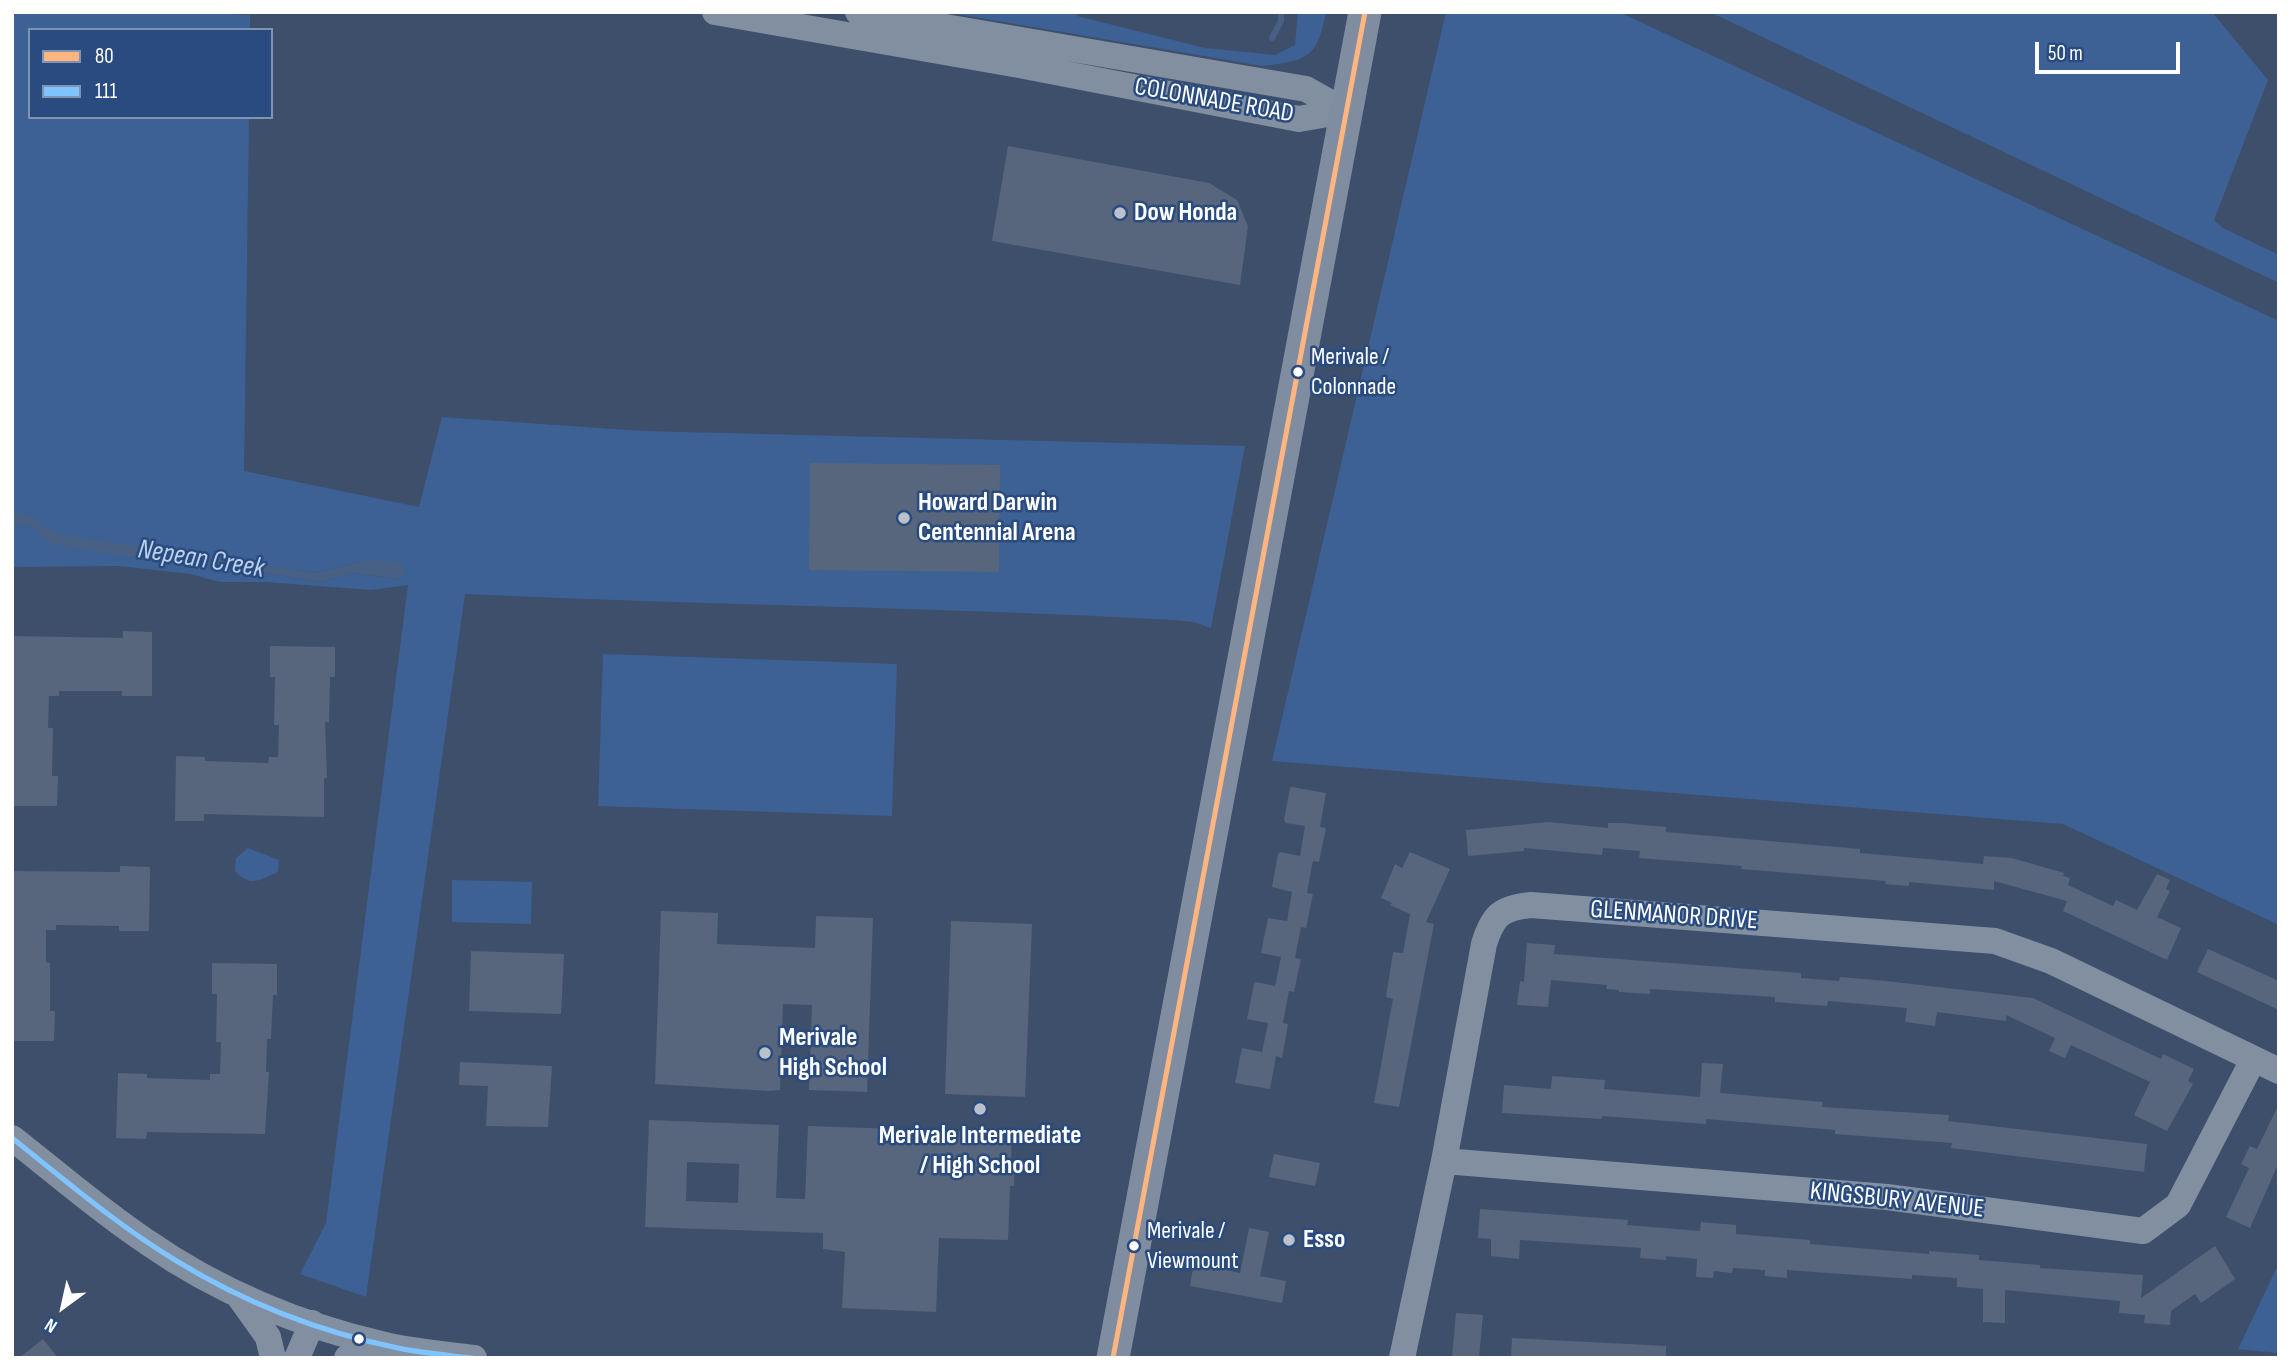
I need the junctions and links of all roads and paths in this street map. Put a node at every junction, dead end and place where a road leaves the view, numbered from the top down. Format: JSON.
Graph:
{"nodes":[{"id":1,"x":715,"y":12,"type":"edge"},
{"id":2,"x":858,"y":12,"type":"edge"},
{"id":3,"x":1365,"y":12,"type":"edge"},
{"id":4,"x":1345,"y":111,"type":"junction"},
{"id":5,"x":2253,"y":1060,"type":"junction"},
{"id":6,"x":2279,"y":1071,"type":"edge"},
{"id":7,"x":12,"y":1138,"type":"edge"},
{"id":8,"x":1444,"y":1161,"type":"junction"},
{"id":9,"x":238,"y":1295,"type":"junction"},
{"id":10,"x":312,"y":1322,"type":"junction"},
{"id":11,"x":383,"y":1345,"type":"junction"},
{"id":12,"x":273,"y":1358,"type":"edge"},
{"id":13,"x":297,"y":1358,"type":"edge"},
{"id":14,"x":347,"y":1358,"type":"edge"},
{"id":15,"x":474,"y":1358,"type":"edge"},
{"id":16,"x":1113,"y":1358,"type":"edge"},
{"id":17,"x":1402,"y":1358,"type":"edge"}],
"edges":[{"from":1,"to":4,"type":"street","name":"COLONNADE ROAD"},
{"from":2,"to":4,"type":"street","name":"COLONNADE ROAD"},
{"from":3,"to":4,"type":"main road"},
{"from":4,"to":16,"type":"main road"},
{"from":5,"to":6,"type":"street","name":"GLENMANOR DRIVE"},
{"from":5,"to":8,"type":"street","name":"KINGSBURY AVENUE"},
{"from":5,"to":8,"type":"street","name":"GLENMANOR DRIVE"},
{"from":7,"to":9,"type":"street"},
{"from":8,"to":17,"type":"street","name":"GLENMANOR DRIVE"},
{"from":9,"to":10,"type":"street"},
{"from":9,"to":12,"type":"street"},
{"from":10,"to":11,"type":"street"},
{"from":10,"to":13,"type":"street"},
{"from":11,"to":14,"type":"street"},
{"from":11,"to":15,"type":"street"}]}
